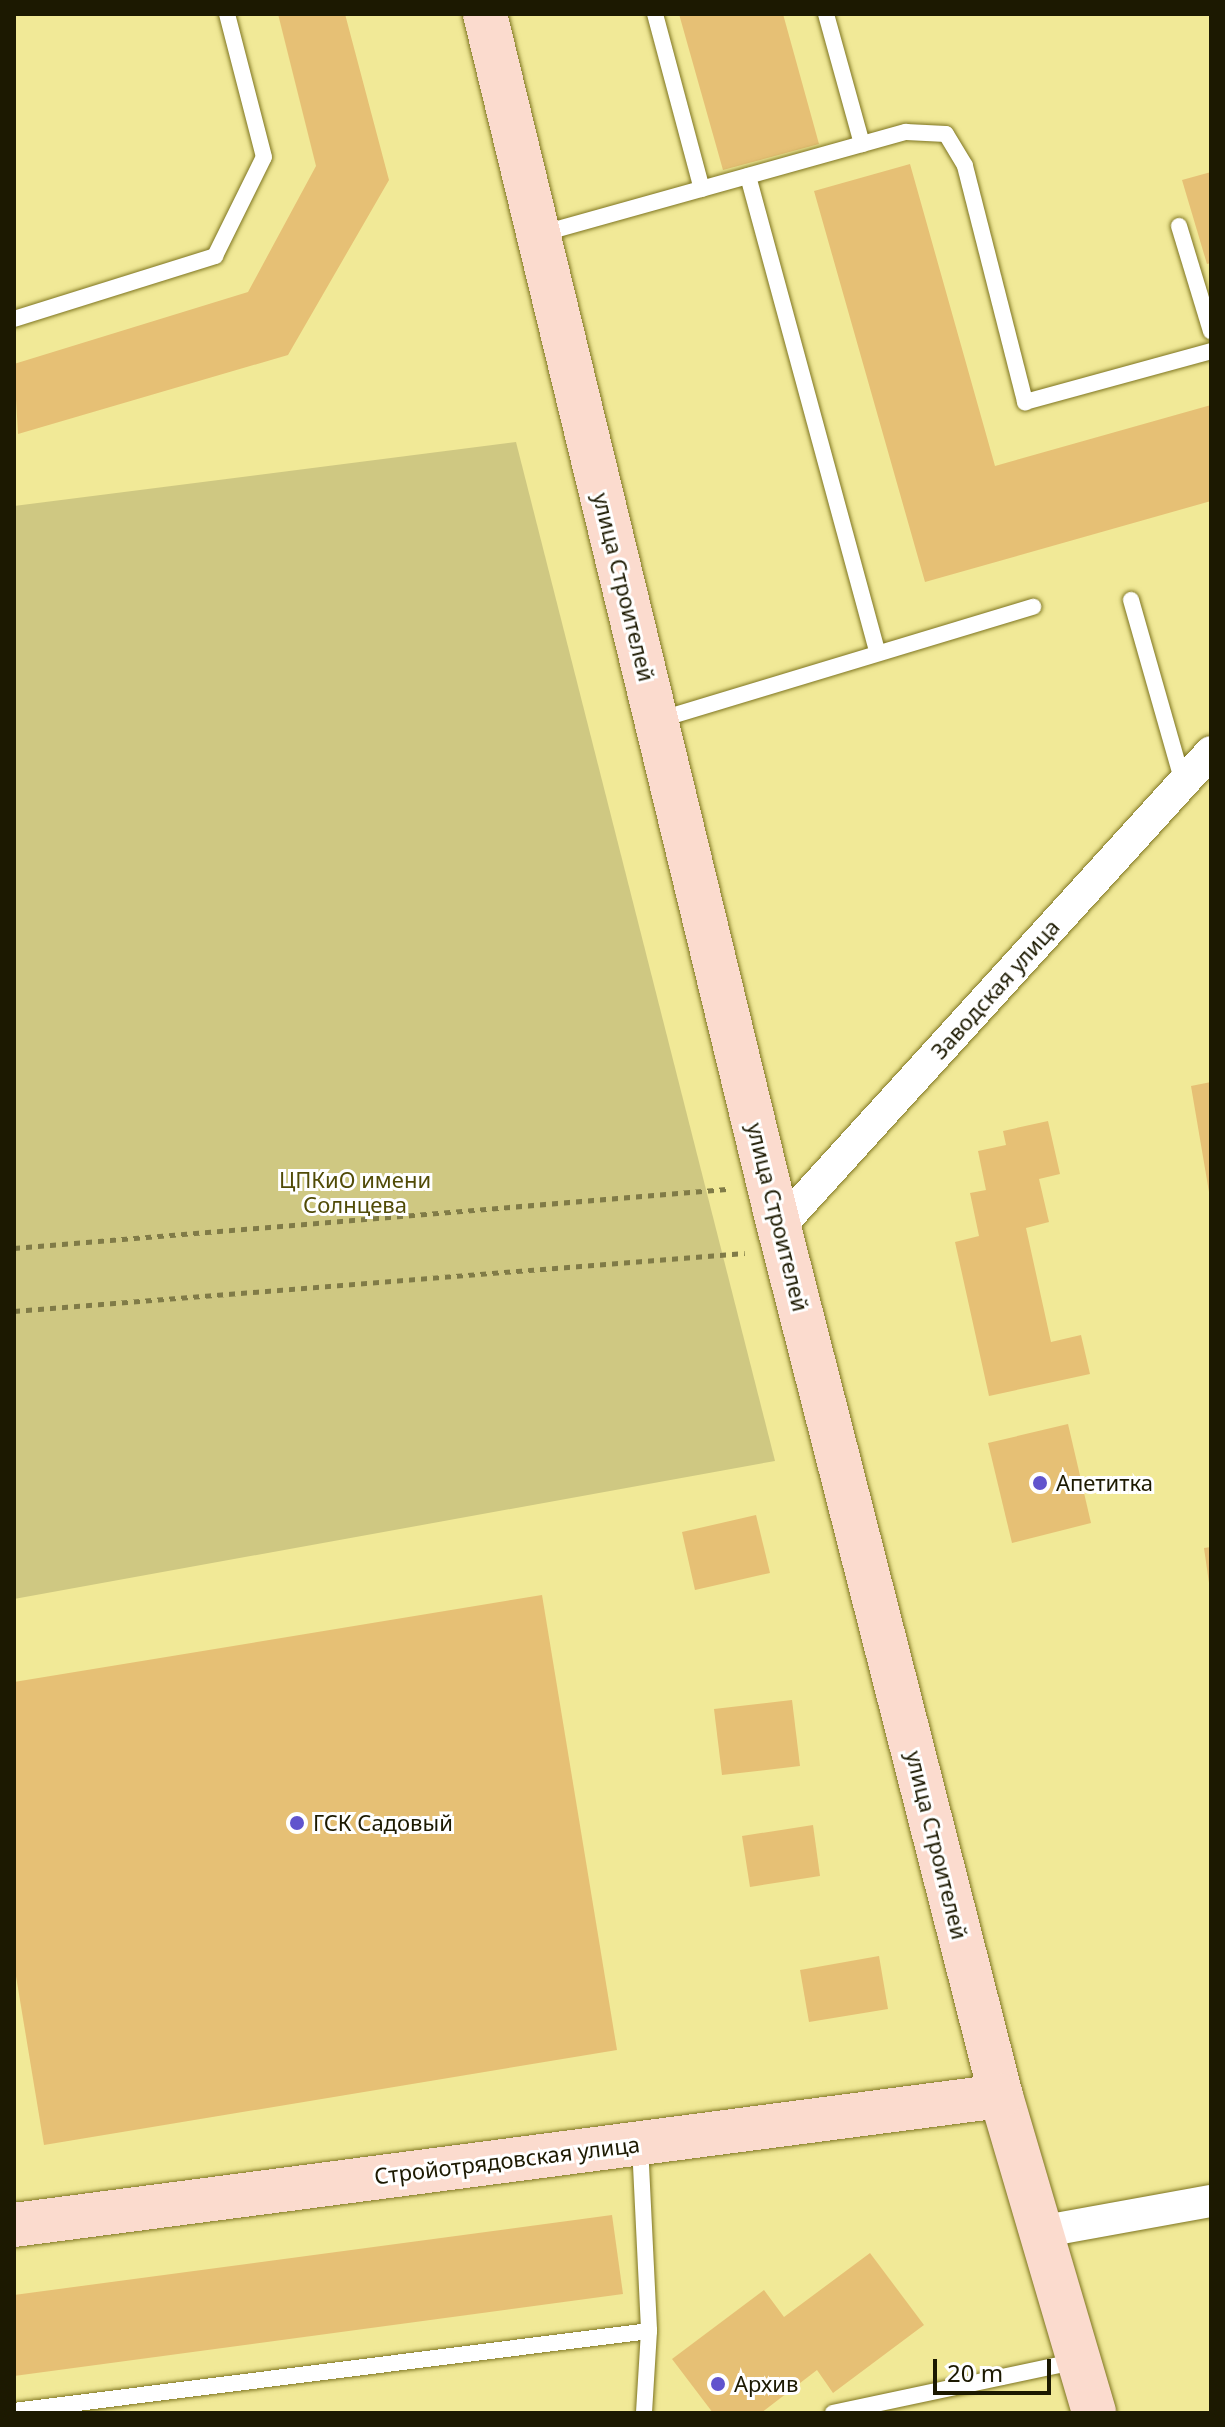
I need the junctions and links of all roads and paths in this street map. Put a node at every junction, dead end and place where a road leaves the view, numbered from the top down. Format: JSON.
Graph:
{"nodes":[{"id":1,"x":227,"y":14,"type":"edge"},
{"id":2,"x":485,"y":14,"type":"edge"},
{"id":3,"x":655,"y":14,"type":"edge"},
{"id":4,"x":826,"y":14,"type":"edge"},
{"id":5,"x":862,"y":144,"type":"junction"},
{"id":6,"x":748,"y":176,"type":"junction"},
{"id":7,"x":702,"y":189,"type":"junction"},
{"id":8,"x":1179,"y":226,"type":"dead end"},
{"id":9,"x":539,"y":234,"type":"junction"},
{"id":10,"x":14,"y":319,"type":"edge"},
{"id":11,"x":1211,"y":331,"type":"edge"},
{"id":12,"x":1211,"y":351,"type":"edge"},
{"id":13,"x":1131,"y":600,"type":"dead end"},
{"id":14,"x":1033,"y":607,"type":"dead end"},
{"id":15,"x":878,"y":653,"type":"junction"},
{"id":16,"x":657,"y":720,"type":"junction"},
{"id":17,"x":1211,"y":752,"type":"edge"},
{"id":18,"x":1183,"y":782,"type":"junction"},
{"id":19,"x":743,"y":1187,"type":"dead end"},
{"id":20,"x":768,"y":1239,"type":"junction"},
{"id":21,"x":14,"y":1248,"type":"edge"},
{"id":22,"x":14,"y":1311,"type":"edge"},
{"id":23,"x":1001,"y":2096,"type":"junction"},
{"id":24,"x":640,"y":2143,"type":"junction"},
{"id":25,"x":1211,"y":2201,"type":"edge"},
{"id":26,"x":14,"y":2225,"type":"edge"},
{"id":27,"x":1040,"y":2232,"type":"junction"},
{"id":28,"x":649,"y":2331,"type":"junction"},
{"id":29,"x":1081,"y":2360,"type":"junction"},
{"id":30,"x":14,"y":2411,"type":"edge"},
{"id":31,"x":644,"y":2413,"type":"edge"},
{"id":32,"x":833,"y":2413,"type":"edge"},
{"id":33,"x":1094,"y":2413,"type":"edge"}],
"edges":[{"from":1,"to":10,"type":"lane"},
{"from":2,"to":9,"type":"main road","name":"улица Строителей"},
{"from":3,"to":7,"type":"lane"},
{"from":4,"to":5,"type":"lane"},
{"from":5,"to":6,"type":"lane"},
{"from":5,"to":12,"type":"lane"},
{"from":6,"to":7,"type":"lane"},
{"from":6,"to":15,"type":"lane"},
{"from":7,"to":9,"type":"lane"},
{"from":8,"to":11,"type":"lane"},
{"from":9,"to":16,"type":"main road","name":"улица Строителей"},
{"from":13,"to":18,"type":"lane"},
{"from":14,"to":15,"type":"lane"},
{"from":15,"to":16,"type":"lane"},
{"from":16,"to":20,"type":"main road","name":"улица Строителей"},
{"from":17,"to":18,"type":"street","name":"Заводская улица"},
{"from":18,"to":20,"type":"street","name":"Заводская улица"},
{"from":19,"to":21,"type":"path"},
{"from":20,"to":22,"type":"path"},
{"from":20,"to":23,"type":"main road","name":"улица Строителей"},
{"from":23,"to":24,"type":"main road","name":"Стройотрядовская улица"},
{"from":23,"to":27,"type":"main road","name":"улица Строителей"},
{"from":24,"to":26,"type":"main road","name":"Стройотрядовская улица"},
{"from":24,"to":28,"type":"lane"},
{"from":25,"to":27,"type":"street"},
{"from":27,"to":29,"type":"main road","name":"улица Строителей"},
{"from":28,"to":30,"type":"lane"},
{"from":28,"to":31,"type":"lane"},
{"from":29,"to":32,"type":"lane"},
{"from":29,"to":33,"type":"main road","name":"улица Строителей"}]}
